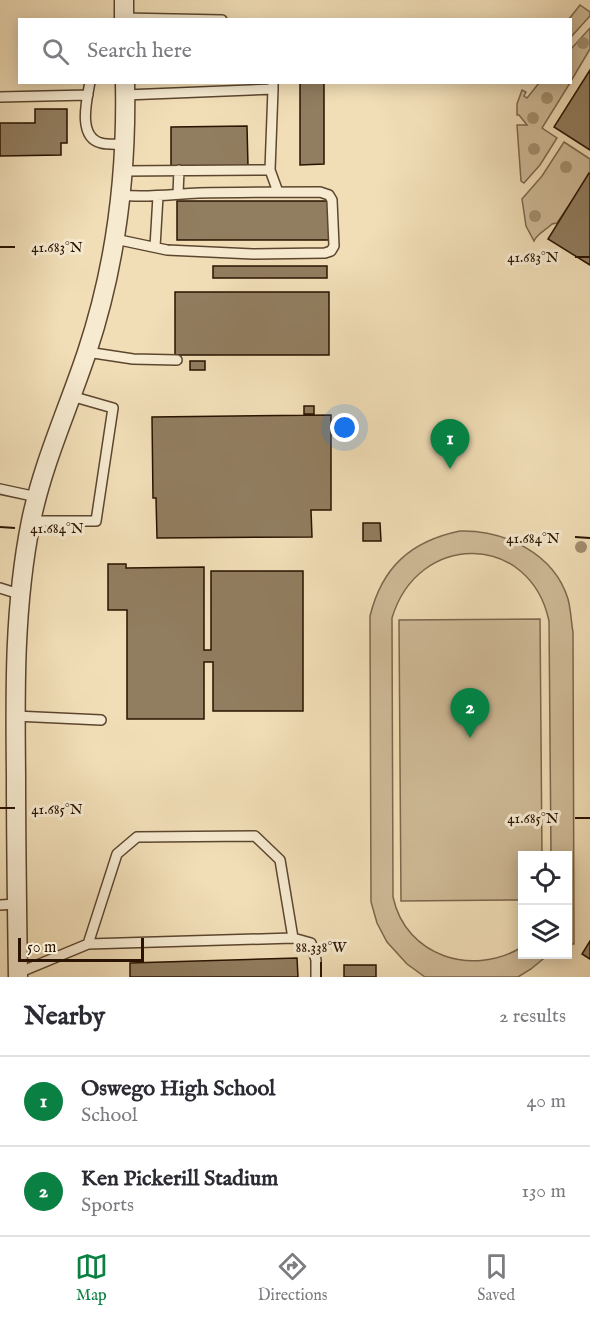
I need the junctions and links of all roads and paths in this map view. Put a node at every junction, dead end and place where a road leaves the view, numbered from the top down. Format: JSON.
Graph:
{"nodes":[{"id":1,"x":124,"y":12,"type":"edge"},
{"id":2,"x":198,"y":18,"type":"edge"},
{"id":3,"x":90,"y":84,"type":"edge"},
{"id":4,"x":273,"y":86,"type":"edge"},
{"id":5,"x":125,"y":89,"type":"edge"},
{"id":6,"x":88,"y":95,"type":"junction"},
{"id":7,"x":0,"y":98,"type":"edge"},
{"id":8,"x":125,"y":144,"type":"junction"},
{"id":9,"x":179,"y":170,"type":"junction"},
{"id":10,"x":270,"y":170,"type":"junction"},
{"id":11,"x":123,"y":171,"type":"junction"},
{"id":12,"x":278,"y":192,"type":"junction"},
{"id":13,"x":178,"y":194,"type":"junction"},
{"id":14,"x":121,"y":195,"type":"junction"},
{"id":15,"x":158,"y":196,"type":"junction"},
{"id":16,"x":115,"y":239,"type":"junction"},
{"id":17,"x":155,"y":247,"type":"junction"},
{"id":18,"x":87,"y":352,"type":"junction"},
{"id":19,"x":177,"y":360,"type":"dead end"},
{"id":20,"x":70,"y":396,"type":"junction"},
{"id":21,"x":0,"y":489,"type":"edge"},
{"id":22,"x":37,"y":497,"type":"junction"},
{"id":23,"x":32,"y":521,"type":"junction"},
{"id":24,"x":0,"y":588,"type":"edge"},
{"id":25,"x":19,"y":594,"type":"junction"},
{"id":26,"x":15,"y":716,"type":"junction"},
{"id":27,"x":101,"y":720,"type":"dead end"},
{"id":28,"x":8,"y":904,"type":"edge"},
{"id":29,"x":293,"y":938,"type":"junction"},
{"id":30,"x":88,"y":944,"type":"junction"},
{"id":31,"x":18,"y":975,"type":"edge"},
{"id":32,"x":316,"y":977,"type":"edge"}],
"edges":[{"from":1,"to":2,"type":"lane"},
{"from":3,"to":6,"type":"lane"},
{"from":4,"to":5,"type":"lane"},
{"from":4,"to":10,"type":"lane"},
{"from":5,"to":8,"type":"street"},
{"from":6,"to":7,"type":"lane"},
{"from":6,"to":8,"type":"lane"},
{"from":8,"to":11,"type":"street"},
{"from":9,"to":10,"type":"lane"},
{"from":9,"to":11,"type":"lane"},
{"from":9,"to":13,"type":"lane"},
{"from":10,"to":12,"type":"lane"},
{"from":11,"to":14,"type":"street"},
{"from":12,"to":13,"type":"lane"},
{"from":12,"to":17,"type":"lane"},
{"from":13,"to":15,"type":"lane"},
{"from":14,"to":15,"type":"lane"},
{"from":14,"to":16,"type":"street"},
{"from":15,"to":17,"type":"lane"},
{"from":16,"to":17,"type":"lane"},
{"from":16,"to":18,"type":"street"},
{"from":18,"to":19,"type":"lane"},
{"from":18,"to":20,"type":"street"},
{"from":20,"to":22,"type":"street"},
{"from":20,"to":23,"type":"lane"},
{"from":21,"to":22,"type":"lane"},
{"from":22,"to":23,"type":"street"},
{"from":23,"to":25,"type":"street"},
{"from":24,"to":25,"type":"lane"},
{"from":25,"to":26,"type":"street"},
{"from":26,"to":27,"type":"lane"},
{"from":26,"to":28,"type":"street"},
{"from":28,"to":31,"type":"street"},
{"from":29,"to":30,"type":"lane"},
{"from":29,"to":30,"type":"lane"},
{"from":29,"to":32,"type":"lane"},
{"from":30,"to":31,"type":"lane"}]}
